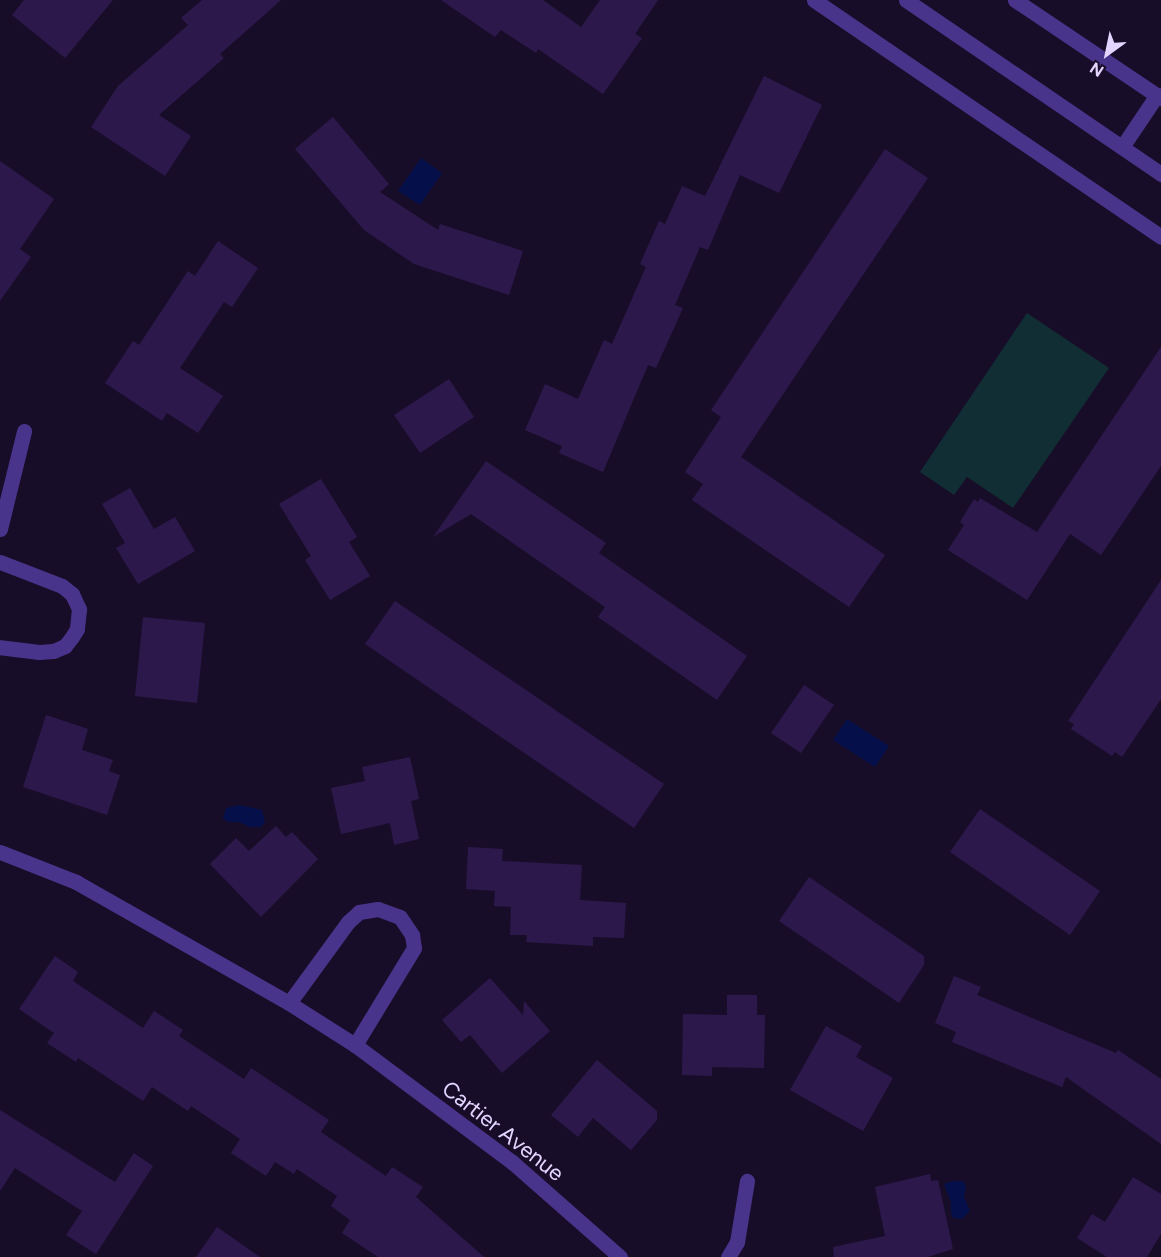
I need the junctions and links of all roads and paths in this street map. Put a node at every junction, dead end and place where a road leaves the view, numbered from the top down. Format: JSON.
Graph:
{"nodes":[{"id":1,"x":814,"y":0,"type":"edge"},
{"id":2,"x":906,"y":0,"type":"edge"},
{"id":3,"x":1016,"y":0,"type":"edge"},
{"id":4,"x":1159,"y":97,"type":"edge"},
{"id":5,"x":1122,"y":147,"type":"junction"},
{"id":6,"x":1161,"y":174,"type":"edge"},
{"id":7,"x":1161,"y":237,"type":"edge"},
{"id":8,"x":24,"y":431,"type":"dead end"},
{"id":9,"x":0,"y":529,"type":"edge"},
{"id":10,"x":0,"y":562,"type":"edge"},
{"id":11,"x":0,"y":647,"type":"edge"},
{"id":12,"x":0,"y":852,"type":"edge"},
{"id":13,"x":289,"y":1003,"type":"junction"},
{"id":14,"x":355,"y":1046,"type":"junction"},
{"id":15,"x":747,"y":1181,"type":"dead end"},
{"id":16,"x":620,"y":1257,"type":"edge"},
{"id":17,"x":729,"y":1257,"type":"edge"}],
"edges":[{"from":1,"to":7,"type":"street"},
{"from":2,"to":5,"type":"street"},
{"from":3,"to":4,"type":"street"},
{"from":4,"to":5,"type":"street"},
{"from":5,"to":6,"type":"street"},
{"from":8,"to":9,"type":"street"},
{"from":10,"to":11,"type":"street"},
{"from":12,"to":13,"type":"street","name":"Cartier Avenue"},
{"from":13,"to":14,"type":"street","name":"Cartier Avenue"},
{"from":13,"to":14,"type":"street"},
{"from":14,"to":16,"type":"street","name":"Cartier Avenue"},
{"from":15,"to":17,"type":"street"}]}
